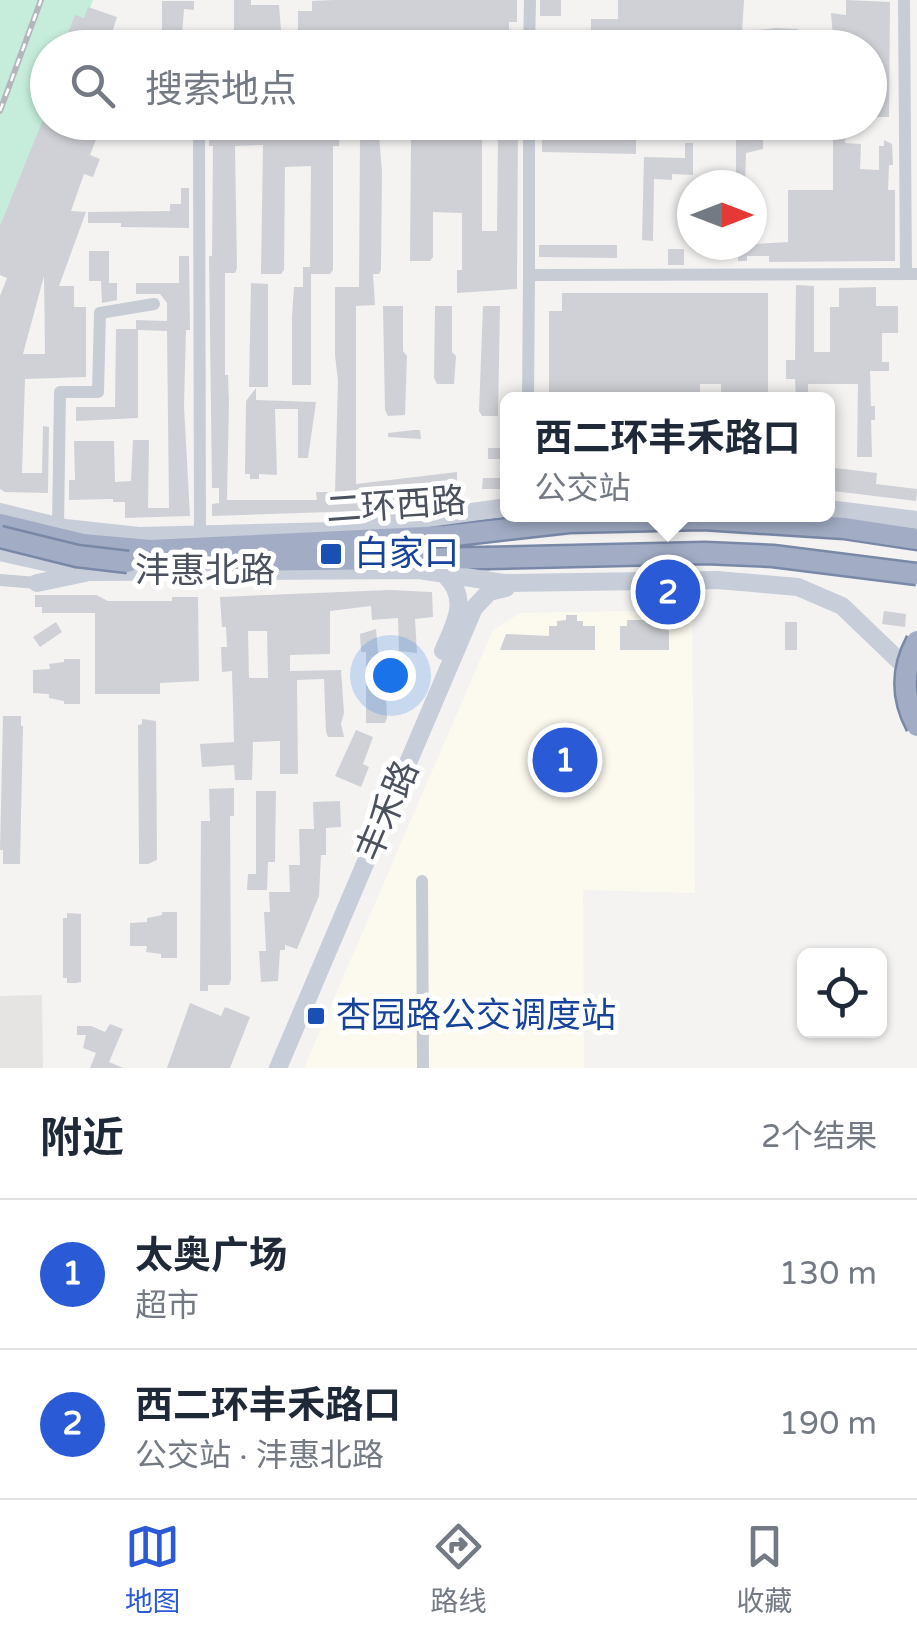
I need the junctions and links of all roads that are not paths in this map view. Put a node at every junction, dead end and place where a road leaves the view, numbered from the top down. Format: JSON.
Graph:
{"nodes":[{"id":1,"x":530,"y":0,"type":"edge"},
{"id":2,"x":904,"y":0,"type":"edge"},
{"id":3,"x":530,"y":30,"type":"edge"},
{"id":4,"x":199,"y":140,"type":"edge"},
{"id":5,"x":529,"y":140,"type":"edge"},
{"id":6,"x":911,"y":274,"type":"edge"},
{"id":7,"x":529,"y":275,"type":"junction"},
{"id":8,"x":154,"y":304,"type":"dead end"},
{"id":9,"x":528,"y":392,"type":"edge"},
{"id":10,"x":500,"y":508,"type":"edge"},
{"id":11,"x":835,"y":510,"type":"edge"},
{"id":12,"x":0,"y":512,"type":"edge"},
{"id":13,"x":917,"y":520,"type":"edge"},
{"id":14,"x":569,"y":522,"type":"edge"},
{"id":15,"x":750,"y":522,"type":"edge"},
{"id":16,"x":0,"y":524,"type":"edge"},
{"id":17,"x":58,"y":526,"type":"junction"},
{"id":18,"x":263,"y":534,"type":"junction"},
{"id":19,"x":200,"y":535,"type":"junction"},
{"id":20,"x":0,"y":537,"type":"edge"},
{"id":21,"x":917,"y":537,"type":"edge"},
{"id":22,"x":358,"y":542,"type":"junction"},
{"id":23,"x":0,"y":552,"type":"edge"},
{"id":24,"x":34,"y":560,"type":"junction"},
{"id":25,"x":446,"y":568,"type":"junction"},
{"id":26,"x":418,"y":570,"type":"joint"},
{"id":27,"x":89,"y":572,"type":"junction"},
{"id":28,"x":917,"y":574,"type":"edge"},
{"id":29,"x":0,"y":580,"type":"edge"},
{"id":30,"x":37,"y":583,"type":"junction"},
{"id":31,"x":526,"y":583,"type":"junction"},
{"id":32,"x":917,"y":641,"type":"edge"},
{"id":33,"x":917,"y":678,"type":"edge"},
{"id":34,"x":917,"y":726,"type":"edge"},
{"id":35,"x":422,"y":881,"type":"dead end"},
{"id":36,"x":268,"y":1068,"type":"edge"},
{"id":37,"x":278,"y":1068,"type":"edge"},
{"id":38,"x":423,"y":1068,"type":"edge"}],
"edges":[{"from":1,"to":3,"type":"street"},
{"from":2,"to":6,"type":"street"},
{"from":4,"to":19,"type":"street"},
{"from":5,"to":7,"type":"street"},
{"from":6,"to":7,"type":"street"},
{"from":7,"to":9,"type":"street"},
{"from":8,"to":17,"type":"street"},
{"from":10,"to":18,"type":"main road","name":"沣惠北路"},
{"from":11,"to":13,"type":"main road"},
{"from":12,"to":17,"type":"main road","name":"沣惠北路"},
{"from":14,"to":22,"type":"highway","name":"二环西路"},
{"from":15,"to":21,"type":"highway","name":"二环西路"},
{"from":16,"to":22,"type":"highway","name":"二环西路"},
{"from":17,"to":19,"type":"main road","name":"沣惠北路"},
{"from":18,"to":19,"type":"main road","name":"沣惠北路"},
{"from":18,"to":22,"type":"highway"},
{"from":20,"to":25,"type":"highway","name":"二环西路","bridge":true},
{"from":23,"to":24,"type":"main road","name":"沣惠北路"},
{"from":24,"to":27,"type":"main road","name":"沣惠北路"},
{"from":24,"to":30,"type":"main road"},
{"from":25,"to":26,"type":"highway"},
{"from":25,"to":28,"type":"highway","name":"二环西路","bridge":true},
{"from":25,"to":31,"type":"main road"},
{"from":25,"to":36,"type":"main road","name":"丰禾路"},
{"from":26,"to":27,"type":"main road","name":"沣惠北路"},
{"from":27,"to":30,"type":"main road"},
{"from":29,"to":30,"type":"street"},
{"from":31,"to":33,"type":"main road"},
{"from":31,"to":37,"type":"main road","name":"丰禾路"},
{"from":32,"to":34,"type":"highway","bridge":true},
{"from":35,"to":38,"type":"street"}]}
